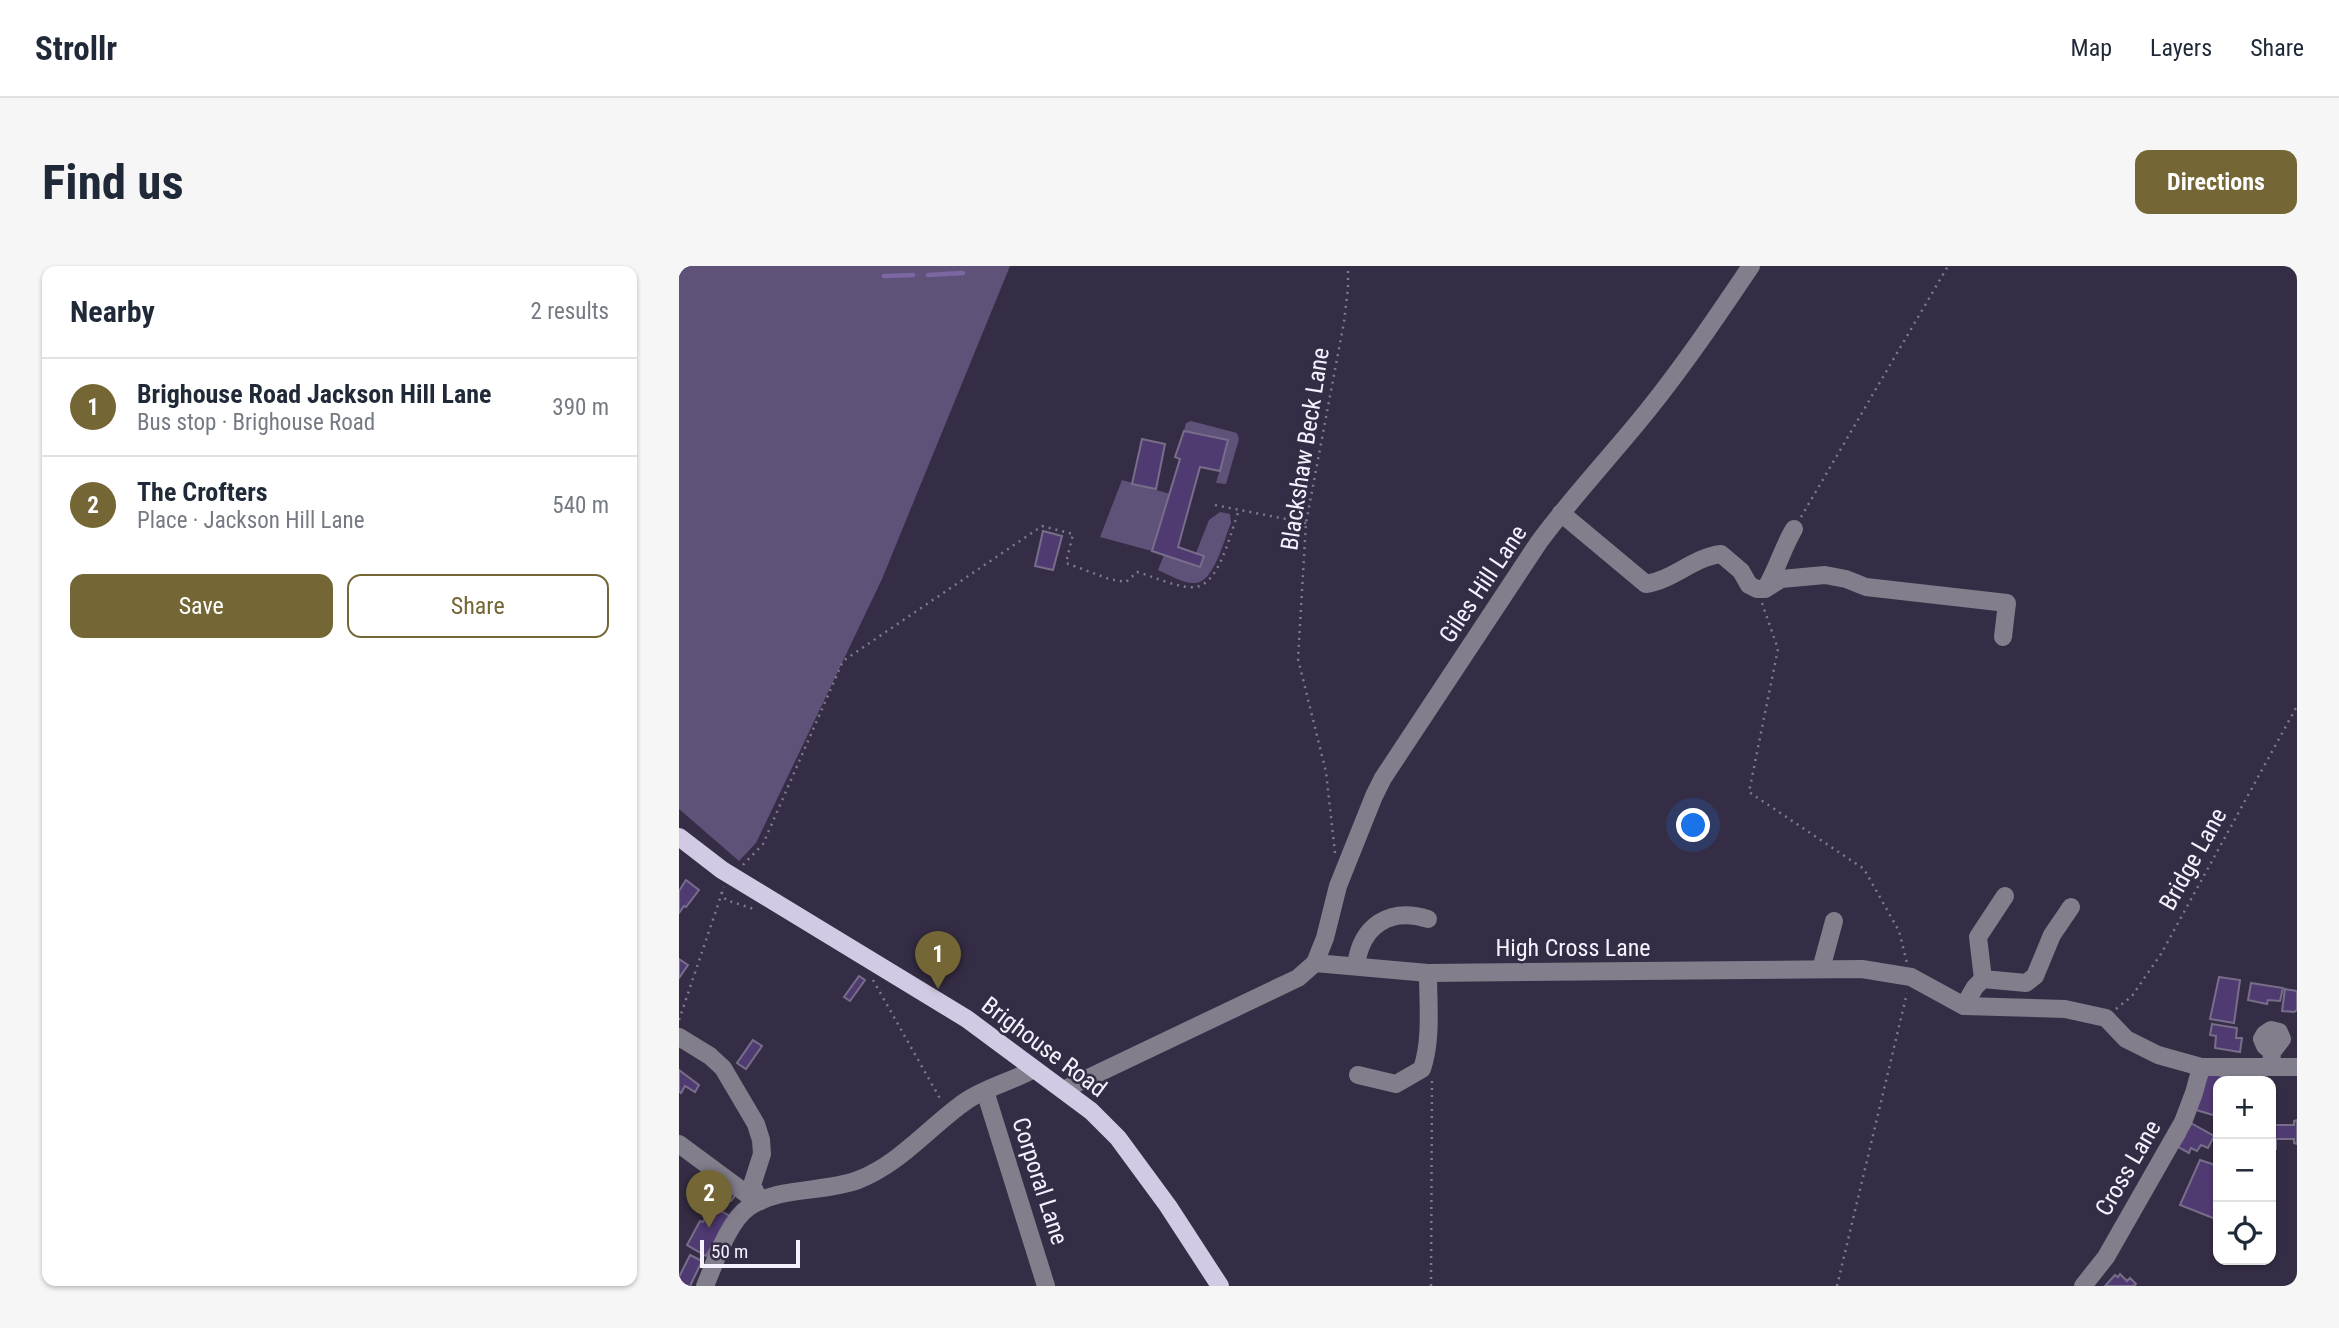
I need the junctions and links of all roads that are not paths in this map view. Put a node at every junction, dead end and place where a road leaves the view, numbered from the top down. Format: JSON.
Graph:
{"nodes":[{"id":1,"x":1751,"y":266,"type":"edge"},
{"id":2,"x":1561,"y":513,"type":"junction"},
{"id":3,"x":1794,"y":529,"type":"road end"},
{"id":4,"x":1761,"y":589,"type":"junction"},
{"id":5,"x":2003,"y":637,"type":"dead end"},
{"id":6,"x":683,"y":847,"type":"edge"},
{"id":7,"x":2005,"y":896,"type":"dead end"},
{"id":8,"x":2071,"y":907,"type":"dead end"},
{"id":9,"x":1428,"y":919,"type":"dead end"},
{"id":10,"x":1834,"y":921,"type":"dead end"},
{"id":11,"x":1315,"y":963,"type":"junction"},
{"id":12,"x":1356,"y":966,"type":"junction"},
{"id":13,"x":1821,"y":970,"type":"junction"},
{"id":14,"x":1427,"y":973,"type":"junction"},
{"id":15,"x":1983,"y":979,"type":"junction"},
{"id":16,"x":1964,"y":1006,"type":"junction"},
{"id":17,"x":679,"y":1037,"type":"edge"},
{"id":18,"x":2201,"y":1067,"type":"junction"},
{"id":19,"x":2297,"y":1067,"type":"edge"},
{"id":20,"x":1034,"y":1069,"type":"junction"},
{"id":21,"x":1358,"y":1075,"type":"dead end"},
{"id":22,"x":1063,"y":1090,"type":"junction"},
{"id":23,"x":985,"y":1091,"type":"junction"},
{"id":24,"x":679,"y":1144,"type":"edge"},
{"id":25,"x":760,"y":1201,"type":"junction"},
{"id":26,"x":705,"y":1286,"type":"edge"},
{"id":27,"x":1047,"y":1286,"type":"edge"},
{"id":28,"x":1220,"y":1286,"type":"edge"},
{"id":29,"x":2083,"y":1286,"type":"edge"}],
"edges":[{"from":1,"to":2,"type":"street","name":"Giles Hill Lane"},
{"from":2,"to":4,"type":"street"},
{"from":2,"to":11,"type":"street","name":"Giles Hill Lane"},
{"from":3,"to":4,"type":"street"},
{"from":4,"to":5,"type":"street"},
{"from":6,"to":20,"type":"main road","name":"Brighouse Road"},
{"from":7,"to":15,"type":"street"},
{"from":8,"to":15,"type":"street"},
{"from":9,"to":12,"type":"street"},
{"from":10,"to":13,"type":"street"},
{"from":11,"to":12,"type":"street","name":"High Cross Lane"},
{"from":11,"to":22,"type":"street"},
{"from":12,"to":14,"type":"street","name":"High Cross Lane"},
{"from":13,"to":14,"type":"street","name":"High Cross Lane"},
{"from":13,"to":16,"type":"street","name":"High Cross Lane"},
{"from":14,"to":21,"type":"street"},
{"from":15,"to":16,"type":"street"},
{"from":16,"to":18,"type":"street","name":"High Cross Lane"},
{"from":17,"to":25,"type":"street"},
{"from":18,"to":19,"type":"street"},
{"from":18,"to":29,"type":"street","name":"Cross Lane"},
{"from":20,"to":22,"type":"main road","name":"Brighouse Road"},
{"from":20,"to":23,"type":"street"},
{"from":22,"to":28,"type":"main road","name":"Brighouse Road"},
{"from":23,"to":25,"type":"street"},
{"from":23,"to":27,"type":"street","name":"Corporal Lane"},
{"from":24,"to":25,"type":"street"},
{"from":25,"to":26,"type":"street"}]}
